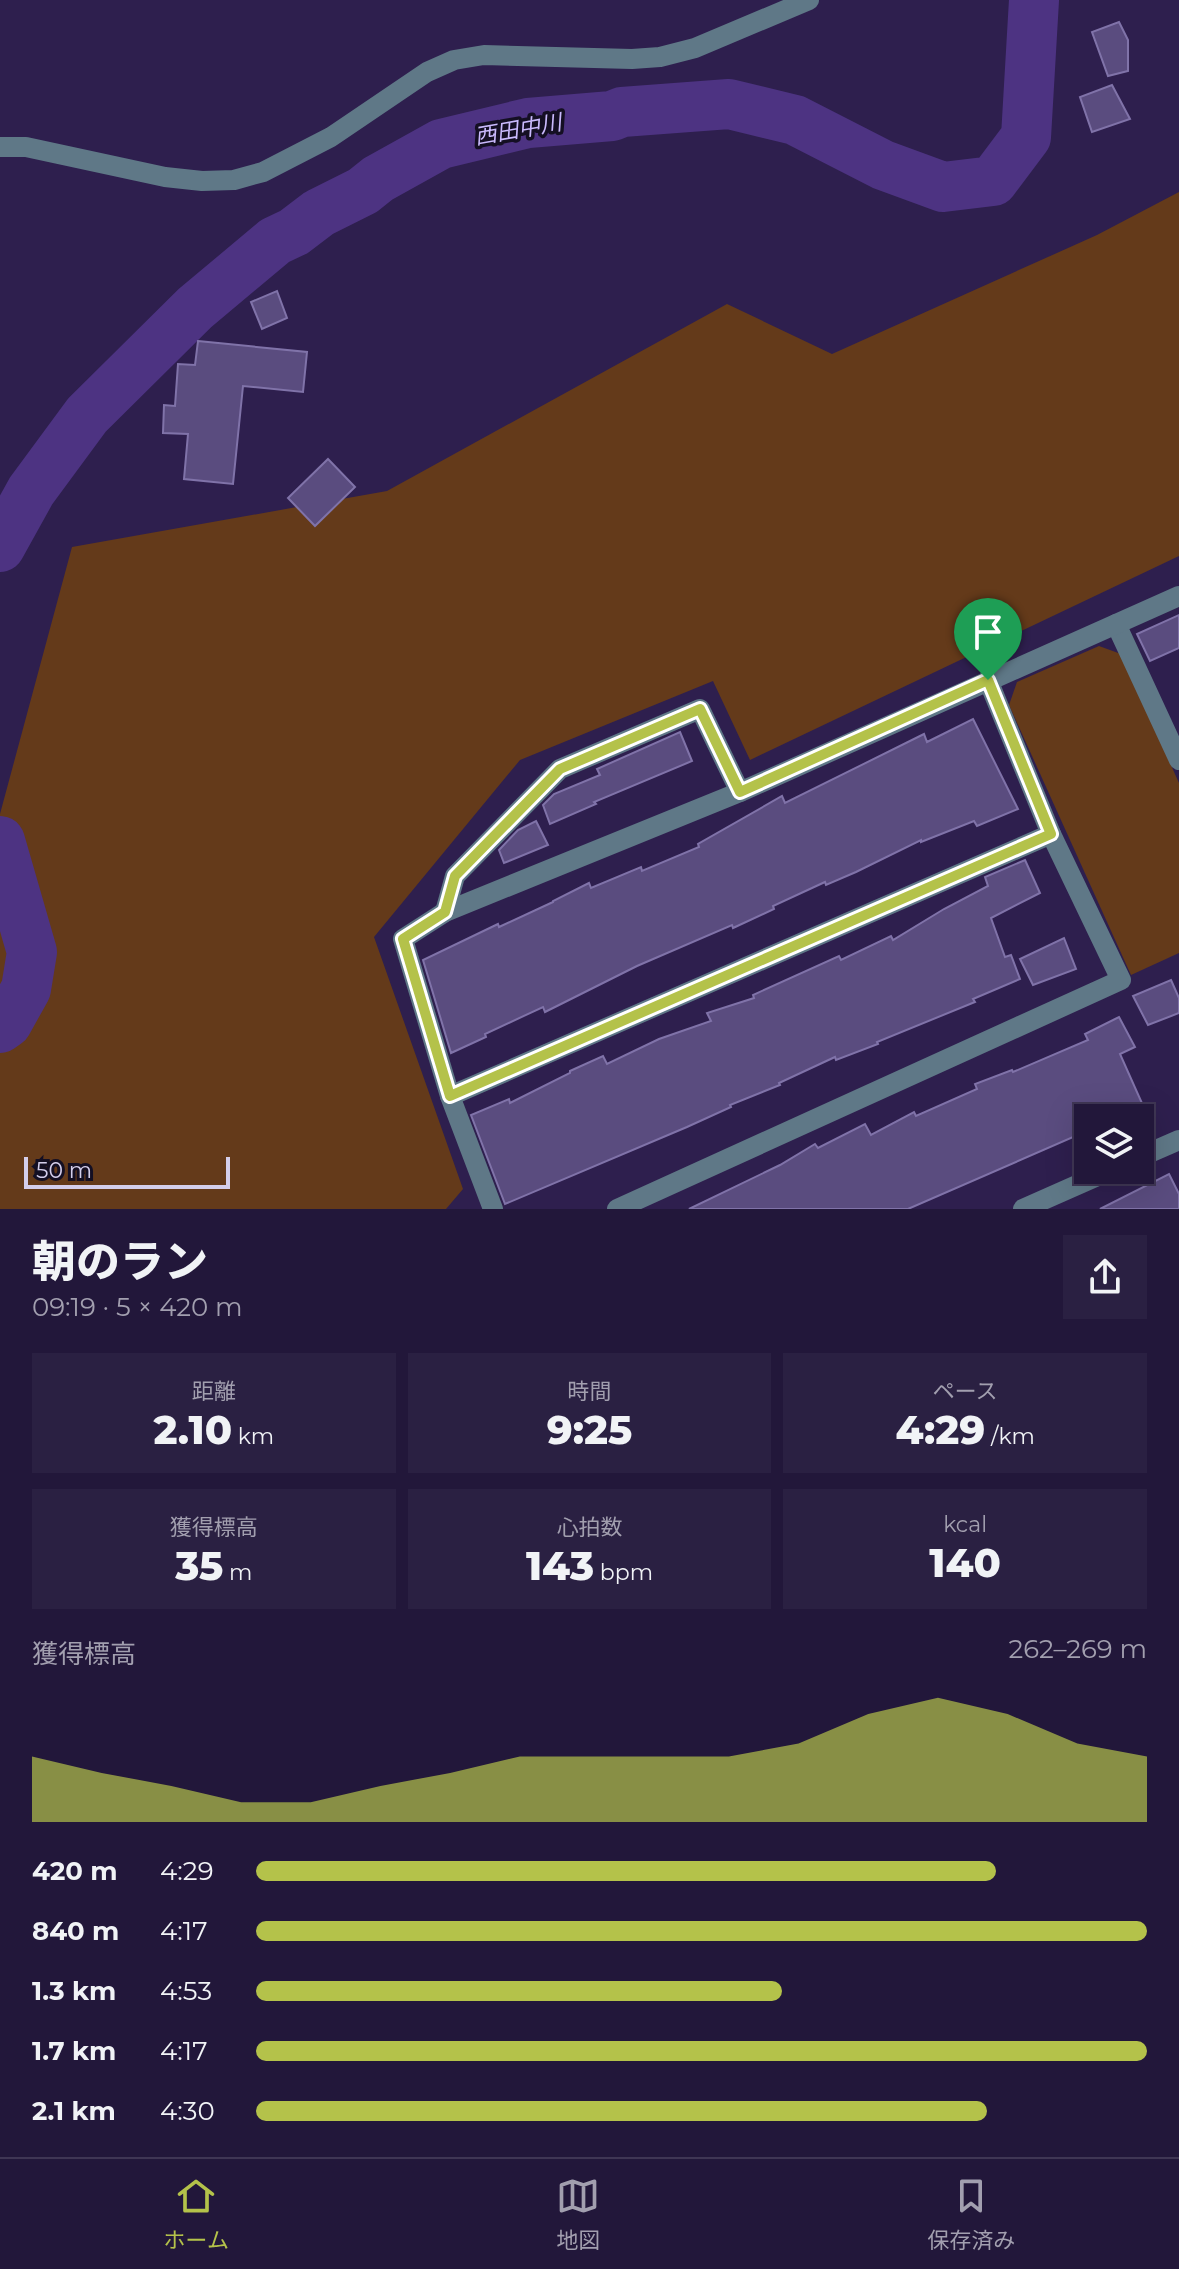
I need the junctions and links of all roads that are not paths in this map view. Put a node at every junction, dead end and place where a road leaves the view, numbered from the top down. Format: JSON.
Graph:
{"nodes":[{"id":1,"x":809,"y":0,"type":"edge"},
{"id":2,"x":0,"y":147,"type":"edge"},
{"id":3,"x":1179,"y":596,"type":"edge"},
{"id":4,"x":1116,"y":624,"type":"junction"},
{"id":5,"x":988,"y":680,"type":"junction"},
{"id":6,"x":1179,"y":760,"type":"edge"},
{"id":7,"x":740,"y":792,"type":"junction"},
{"id":8,"x":1051,"y":834,"type":"junction"},
{"id":9,"x":445,"y":912,"type":"junction"},
{"id":10,"x":450,"y":1096,"type":"junction"},
{"id":11,"x":1179,"y":1140,"type":"edge"},
{"id":12,"x":1154,"y":1151,"type":"edge"},
{"id":13,"x":1079,"y":1184,"type":"edge"},
{"id":14,"x":493,"y":1209,"type":"edge"},
{"id":15,"x":617,"y":1209,"type":"edge"},
{"id":16,"x":1023,"y":1209,"type":"edge"}],
"edges":[{"from":1,"to":2,"type":"street"},
{"from":3,"to":4,"type":"street"},
{"from":4,"to":5,"type":"street"},
{"from":4,"to":6,"type":"street"},
{"from":5,"to":7,"type":"street"},
{"from":5,"to":8,"type":"street"},
{"from":7,"to":9,"type":"street"},
{"from":7,"to":9,"type":"street"},
{"from":8,"to":10,"type":"street"},
{"from":8,"to":15,"type":"street"},
{"from":9,"to":10,"type":"street"},
{"from":10,"to":14,"type":"street"},
{"from":11,"to":12,"type":"street"},
{"from":13,"to":16,"type":"street"}]}
